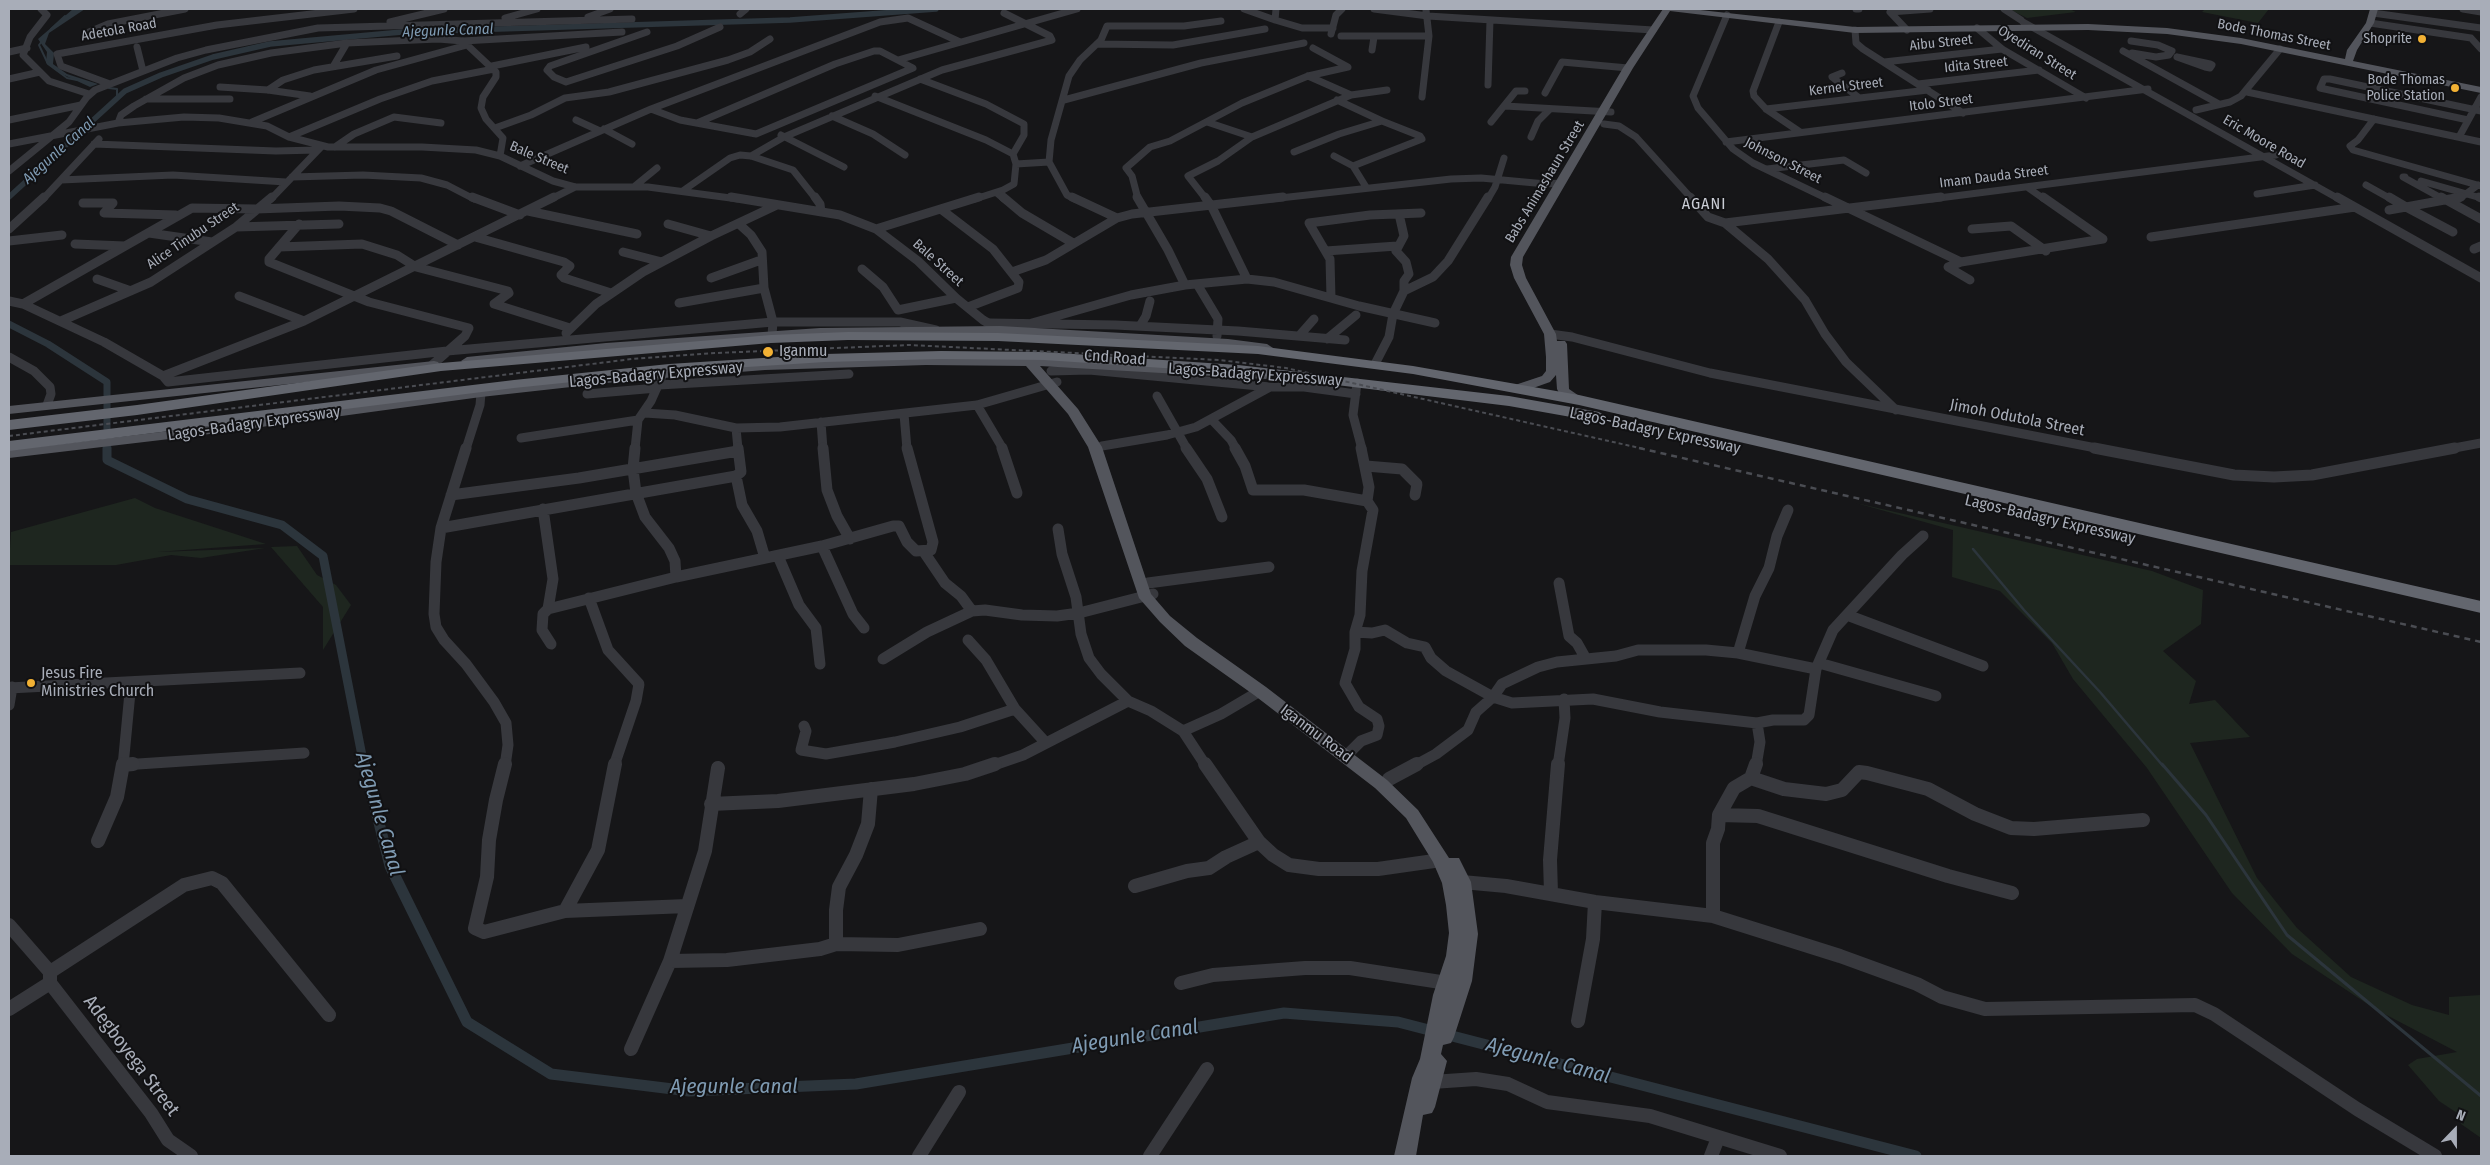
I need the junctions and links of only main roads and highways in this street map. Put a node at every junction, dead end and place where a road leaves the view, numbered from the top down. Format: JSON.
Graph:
{"nodes":[{"id":1,"x":1669,"y":9,"type":"edge"},
{"id":2,"x":2371,"y":10,"type":"edge"},
{"id":3,"x":2363,"y":28,"type":"junction"},
{"id":4,"x":2344,"y":58,"type":"junction"},
{"id":5,"x":2481,"y":90,"type":"edge"},
{"id":6,"x":1607,"y":112,"type":"junction"},
{"id":7,"x":1536,"y":229,"type":"junction"},
{"id":8,"x":1554,"y":334,"type":"junction"},
{"id":9,"x":1333,"y":359,"type":"junction"},
{"id":10,"x":1030,"y":362,"type":"junction"},
{"id":11,"x":1282,"y":374,"type":"junction"},
{"id":12,"x":1051,"y":375,"type":"junction"},
{"id":13,"x":1517,"y":389,"type":"junction"},
{"id":14,"x":1579,"y":400,"type":"junction"},
{"id":15,"x":137,"y":403,"type":"junction"},
{"id":16,"x":89,"y":408,"type":"junction"},
{"id":17,"x":9,"y":410,"type":"edge"},
{"id":18,"x":9,"y":425,"type":"edge"},
{"id":19,"x":9,"y":446,"type":"edge"},
{"id":20,"x":9,"y":454,"type":"edge"},
{"id":21,"x":1148,"y":591,"type":"junction"},
{"id":22,"x":2481,"y":607,"type":"edge"},
{"id":23,"x":2481,"y":619,"type":"edge"},
{"id":24,"x":1349,"y":753,"type":"junction"},
{"id":25,"x":1448,"y":993,"type":"junction"},
{"id":26,"x":1433,"y":1069,"type":"junction"},
{"id":27,"x":1406,"y":1156,"type":"edge"},
{"id":28,"x":1412,"y":1156,"type":"edge"}],
"edges":[{"from":1,"to":4,"type":"main road","name":"Bode Thomas Street"},
{"from":1,"to":6,"type":"main road","name":"Babs Animashaun Street"},
{"from":1,"to":6,"type":"main road","name":"Babs Animashaun Street"},
{"from":2,"to":3,"type":"main road"},
{"from":2,"to":3,"type":"main road"},
{"from":3,"to":4,"type":"main road"},
{"from":4,"to":5,"type":"main road"},
{"from":6,"to":7,"type":"main road","name":"Babs Animashaun Street"},
{"from":6,"to":7,"type":"main road","name":"Babs Animashaun Street"},
{"from":7,"to":8,"type":"main road","name":"Babs Animashaun Street"},
{"from":8,"to":13,"type":"main road","name":"Babs Animashaun Street"},
{"from":8,"to":14,"type":"main road","name":"Babs Animashaun Street"},
{"from":9,"to":13,"type":"highway","name":"Lagos-Badagry Expressway"},
{"from":9,"to":15,"type":"highway","name":"Lagos-Badagry Expressway"},
{"from":9,"to":15,"type":"main road","name":"Lagos-Badagry Expressway"},
{"from":10,"to":12,"type":"main road","name":"Lagos-Badagry Expressway"},
{"from":10,"to":12,"type":"main road","name":"Iganmu Road"},
{"from":10,"to":20,"type":"main road","name":"Lagos-Badagry Expressway"},
{"from":11,"to":12,"type":"main road","name":"Lagos-Badagry Expressway"},
{"from":11,"to":19,"type":"highway","name":"Lagos-Badagry Expressway"},
{"from":11,"to":23,"type":"highway","name":"Lagos-Badagry Expressway"},
{"from":12,"to":21,"type":"main road","name":"Iganmu Road"},
{"from":12,"to":21,"type":"main road","name":"Iganmu Road"},
{"from":13,"to":14,"type":"highway","name":"Lagos-Badagry Expressway"},
{"from":14,"to":22,"type":"highway","name":"Lagos-Badagry Expressway"},
{"from":15,"to":16,"type":"highway","name":"Lagos-Badagry Expressway"},
{"from":16,"to":17,"type":"main road","name":"Lagos-Badagry Expressway"},
{"from":16,"to":18,"type":"highway","name":"Lagos-Badagry Expressway"},
{"from":21,"to":24,"type":"main road","name":"Iganmu Road"},
{"from":21,"to":24,"type":"main road","name":"Iganmu Road"},
{"from":24,"to":25,"type":"main road","name":"Iganmu Road"},
{"from":24,"to":25,"type":"main road","name":"Iganmu Road"},
{"from":25,"to":26,"type":"main road","name":"Iganmu Road"},
{"from":26,"to":27,"type":"main road","name":"Iganmu Road"},
{"from":26,"to":28,"type":"main road","name":"Iganmu Road"}]}
